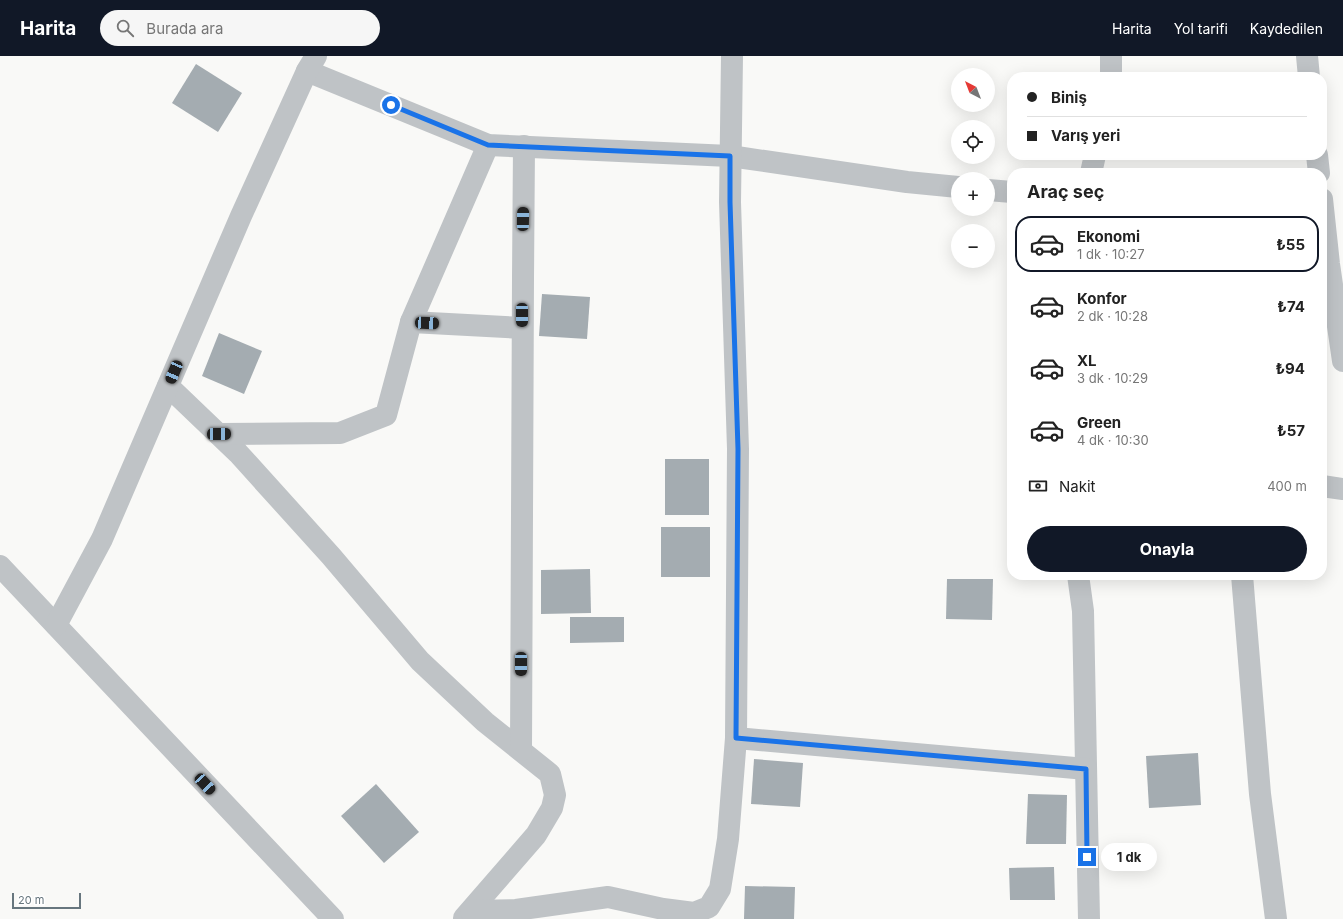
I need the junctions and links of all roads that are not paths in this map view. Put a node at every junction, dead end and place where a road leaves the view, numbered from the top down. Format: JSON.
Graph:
{"nodes":[{"id":1,"x":732,"y":56,"type":"edge"},
{"id":2,"x":1111,"y":56,"type":"edge"},
{"id":3,"x":1307,"y":56,"type":"edge"},
{"id":4,"x":312,"y":64,"type":"edge"},
{"id":5,"x":1111,"y":72,"type":"edge"},
{"id":6,"x":1309,"y":72,"type":"edge"},
{"id":7,"x":488,"y":145,"type":"junction"},
{"id":8,"x":524,"y":146,"type":"junction"},
{"id":9,"x":730,"y":156,"type":"junction"},
{"id":10,"x":951,"y":186,"type":"edge"},
{"id":11,"x":995,"y":191,"type":"edge"},
{"id":12,"x":1007,"y":192,"type":"edge"},
{"id":13,"x":1327,"y":236,"type":"edge"},
{"id":14,"x":1331,"y":265,"type":"edge"},
{"id":15,"x":412,"y":322,"type":"junction"},
{"id":16,"x":522,"y":328,"type":"junction"},
{"id":17,"x":1343,"y":360,"type":"edge"},
{"id":18,"x":168,"y":386,"type":"junction"},
{"id":19,"x":219,"y":434,"type":"junction"},
{"id":20,"x":1327,"y":487,"type":"edge"},
{"id":21,"x":1343,"y":490,"type":"edge"},
{"id":22,"x":0,"y":566,"type":"edge"},
{"id":23,"x":1079,"y":580,"type":"edge"},
{"id":24,"x":1242,"y":580,"type":"edge"},
{"id":25,"x":56,"y":626,"type":"junction"},
{"id":26,"x":736,"y":738,"type":"junction"},
{"id":27,"x":521,"y":750,"type":"junction"},
{"id":28,"x":1086,"y":769,"type":"junction"},
{"id":29,"x":467,"y":915,"type":"edge"},
{"id":30,"x":333,"y":919,"type":"edge"},
{"id":31,"x":1089,"y":919,"type":"edge"},
{"id":32,"x":1276,"y":919,"type":"edge"}],
"edges":[{"from":1,"to":9,"type":"street"},
{"from":2,"to":5,"type":"street"},
{"from":3,"to":6,"type":"street"},
{"from":4,"to":7,"type":"street"},
{"from":4,"to":18,"type":"street"},
{"from":7,"to":8,"type":"street"},
{"from":7,"to":15,"type":"street"},
{"from":8,"to":9,"type":"street"},
{"from":8,"to":16,"type":"street"},
{"from":9,"to":10,"type":"street"},
{"from":9,"to":26,"type":"street"},
{"from":11,"to":12,"type":"street"},
{"from":13,"to":14,"type":"street"},
{"from":14,"to":17,"type":"street"},
{"from":15,"to":16,"type":"street"},
{"from":15,"to":19,"type":"street"},
{"from":16,"to":27,"type":"street"},
{"from":18,"to":19,"type":"street"},
{"from":18,"to":25,"type":"street"},
{"from":19,"to":27,"type":"street"},
{"from":20,"to":21,"type":"street"},
{"from":22,"to":25,"type":"street"},
{"from":23,"to":28,"type":"street"},
{"from":24,"to":32,"type":"street"},
{"from":25,"to":30,"type":"street"},
{"from":26,"to":28,"type":"street"},
{"from":26,"to":29,"type":"street"},
{"from":27,"to":29,"type":"street"},
{"from":28,"to":31,"type":"street"}]}
